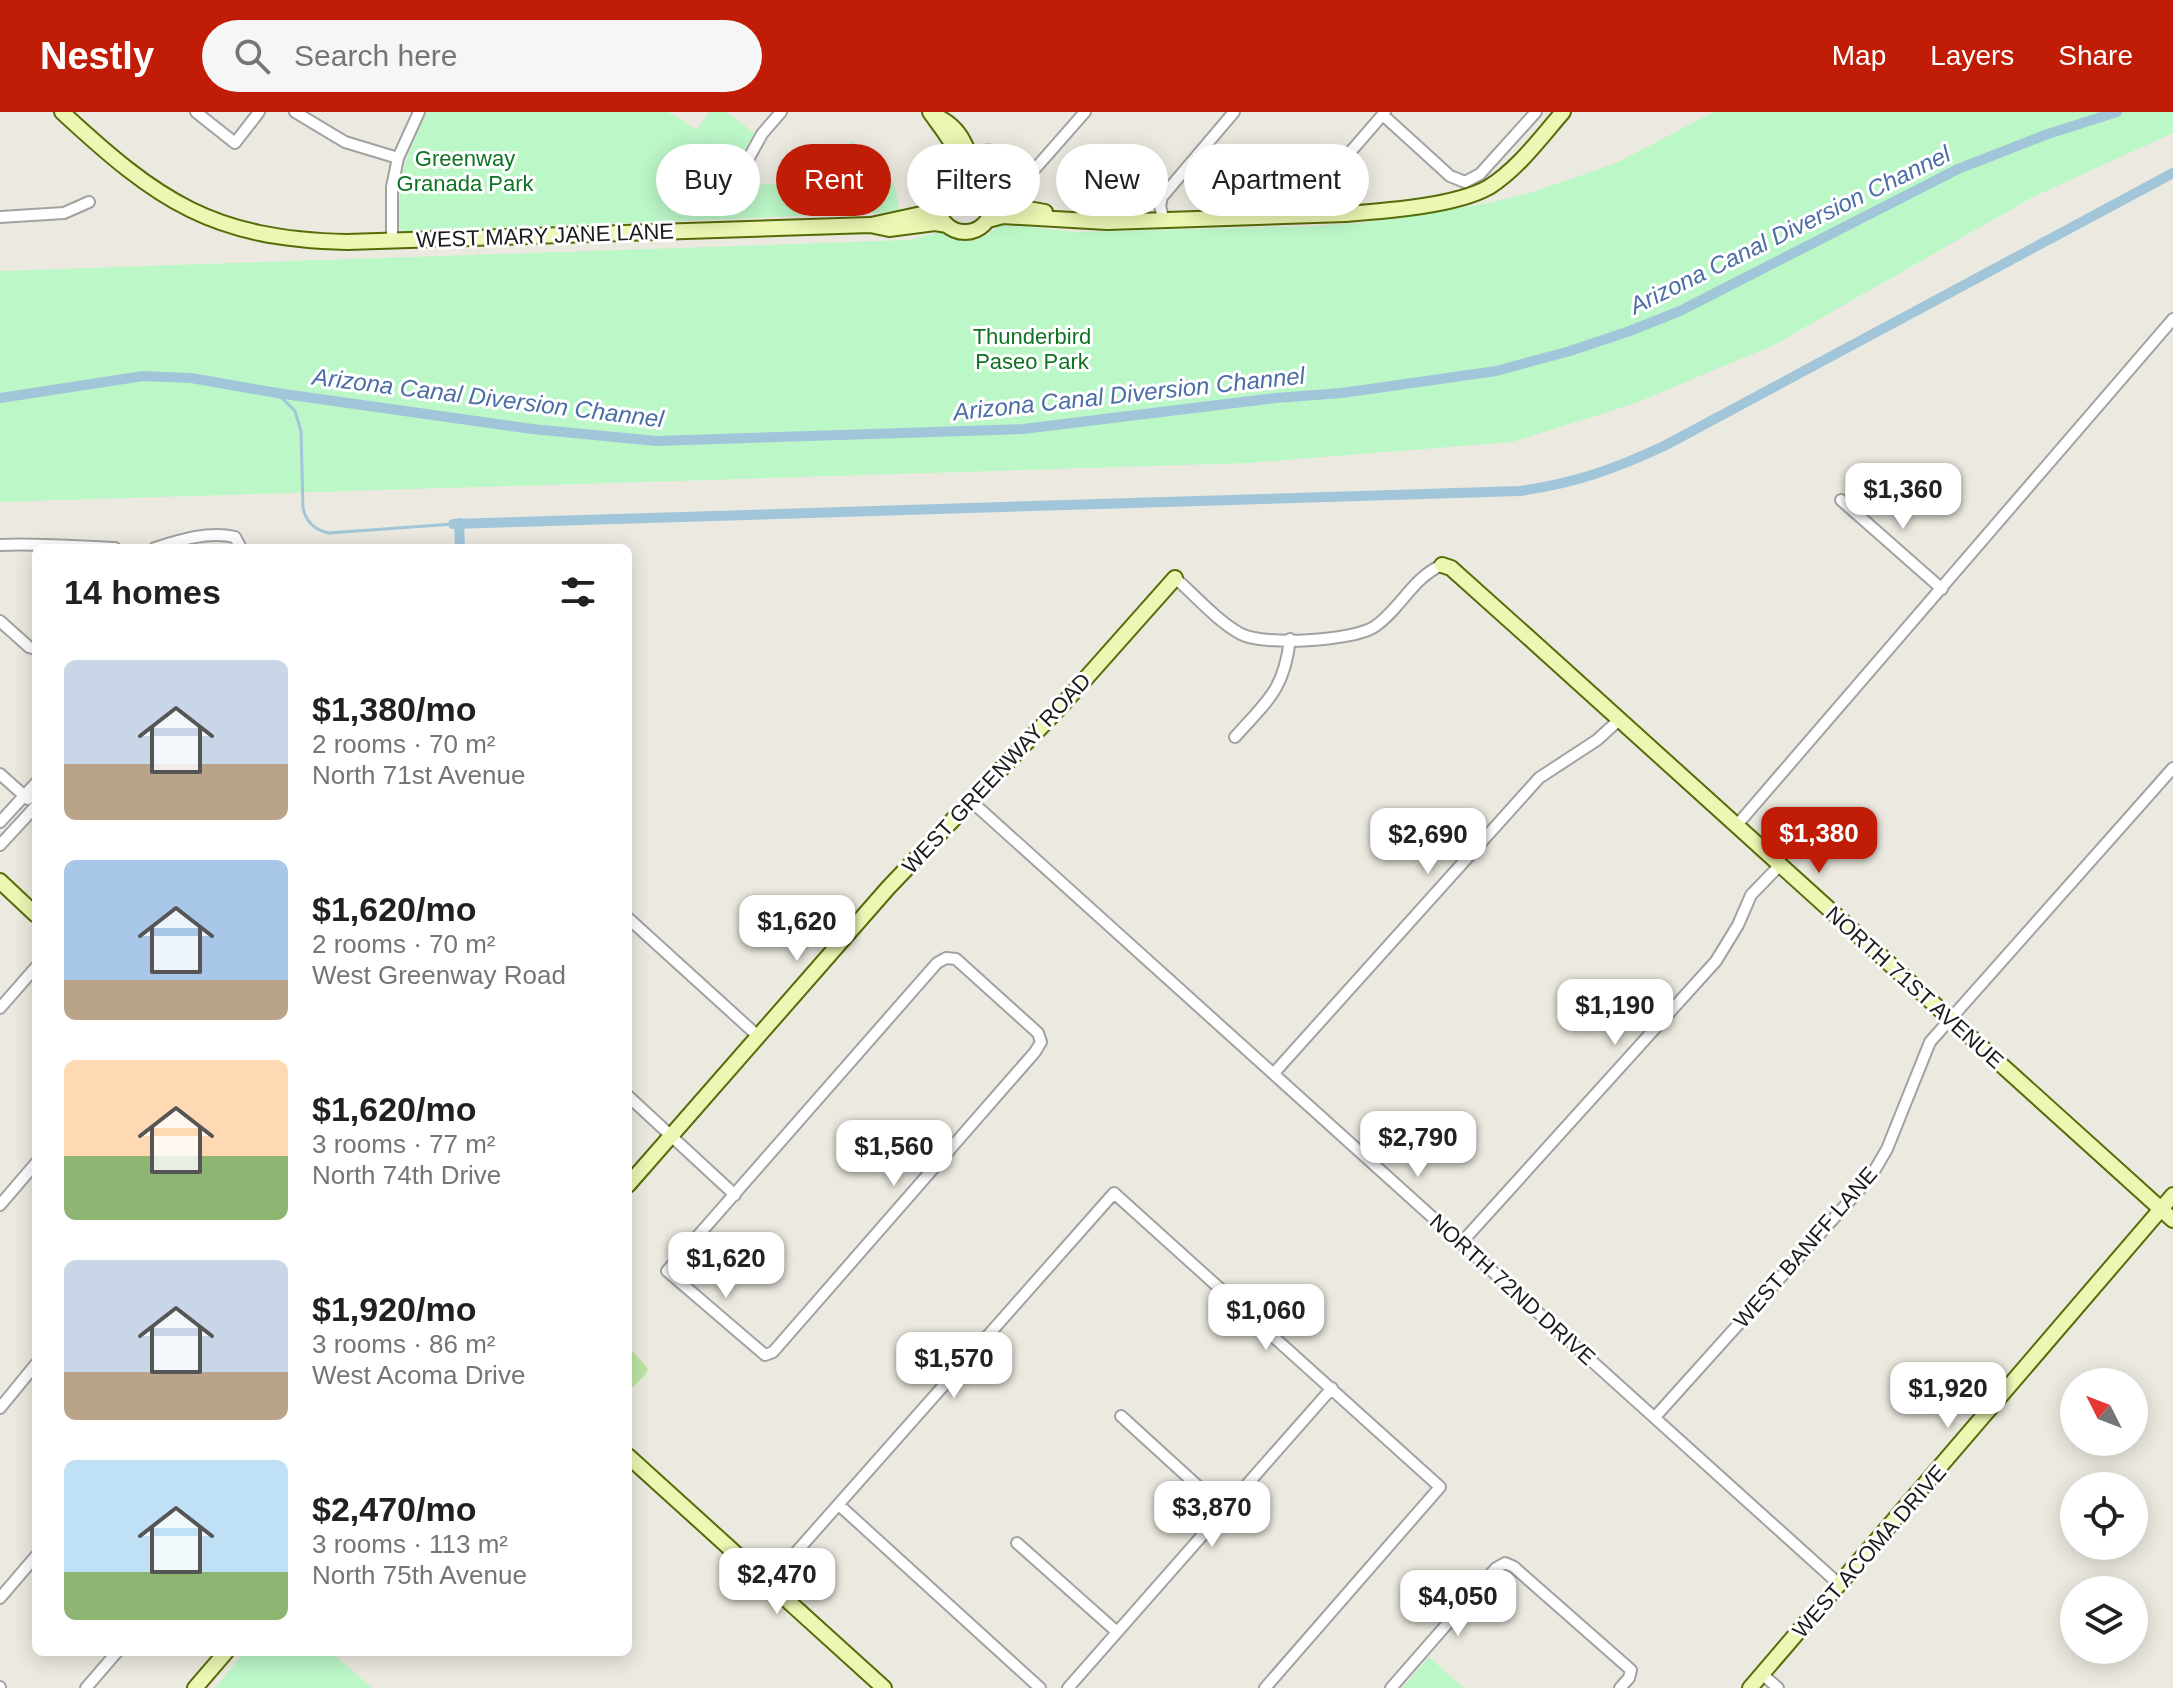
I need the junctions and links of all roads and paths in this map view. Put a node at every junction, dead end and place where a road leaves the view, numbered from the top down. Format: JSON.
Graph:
{"nodes":[{"id":1,"x":62,"y":112,"type":"edge"},
{"id":2,"x":196,"y":112,"type":"edge"},
{"id":3,"x":259,"y":112,"type":"edge"},
{"id":4,"x":295,"y":112,"type":"edge"},
{"id":5,"x":419,"y":112,"type":"edge"},
{"id":6,"x":781,"y":112,"type":"edge"},
{"id":7,"x":1085,"y":112,"type":"edge"},
{"id":8,"x":1234,"y":112,"type":"edge"},
{"id":9,"x":1536,"y":112,"type":"edge"},
{"id":10,"x":1563,"y":112,"type":"edge"},
{"id":11,"x":932,"y":113,"type":"edge"},
{"id":12,"x":1384,"y":113,"type":"edge"},
{"id":13,"x":756,"y":144,"type":"edge"},
{"id":14,"x":951,"y":144,"type":"edge"},
{"id":15,"x":966,"y":144,"type":"edge"},
{"id":16,"x":1357,"y":144,"type":"edge"},
{"id":17,"x":398,"y":158,"type":"junction"},
{"id":18,"x":1040,"y":163,"type":"edge"},
{"id":19,"x":89,"y":202,"type":"dead end"},
{"id":20,"x":1040,"y":211,"type":"edge"},
{"id":21,"x":1369,"y":212,"type":"edge"},
{"id":22,"x":912,"y":216,"type":"edge"},
{"id":23,"x":941,"y":216,"type":"edge"},
{"id":24,"x":989,"y":216,"type":"edge"},
{"id":25,"x":1316,"y":216,"type":"edge"},
{"id":26,"x":0,"y":217,"type":"edge"},
{"id":27,"x":988,"y":220,"type":"junction"},
{"id":28,"x":1064,"y":220,"type":"junction"},
{"id":29,"x":1164,"y":221,"type":"junction"},
{"id":30,"x":870,"y":225,"type":"junction"},
{"id":31,"x":947,"y":225,"type":"junction"},
{"id":32,"x":392,"y":239,"type":"junction"},
{"id":33,"x":2173,"y":319,"type":"edge"},
{"id":34,"x":1841,"y":500,"type":"dead end"},
{"id":35,"x":46,"y":544,"type":"edge"},
{"id":36,"x":168,"y":544,"type":"edge"},
{"id":37,"x":239,"y":544,"type":"edge"},
{"id":38,"x":0,"y":545,"type":"edge"},
{"id":39,"x":1442,"y":565,"type":"joint"},
{"id":40,"x":1175,"y":578,"type":"joint"},
{"id":41,"x":1942,"y":589,"type":"junction"},
{"id":42,"x":0,"y":621,"type":"edge"},
{"id":43,"x":1290,"y":639,"type":"junction"},
{"id":44,"x":32,"y":648,"type":"edge"},
{"id":45,"x":1620,"y":719,"type":"junction"},
{"id":46,"x":1235,"y":737,"type":"dead end"},
{"id":47,"x":2173,"y":768,"type":"edge"},
{"id":48,"x":0,"y":774,"type":"edge"},
{"id":49,"x":32,"y":787,"type":"edge"},
{"id":50,"x":24,"y":796,"type":"junction"},
{"id":51,"x":971,"y":801,"type":"junction"},
{"id":52,"x":32,"y":803,"type":"edge"},
{"id":53,"x":32,"y":810,"type":"edge"},
{"id":54,"x":0,"y":822,"type":"edge"},
{"id":55,"x":1737,"y":825,"type":"junction"},
{"id":56,"x":0,"y":845,"type":"edge"},
{"id":57,"x":1780,"y":865,"type":"junction"},
{"id":58,"x":0,"y":881,"type":"edge"},
{"id":59,"x":32,"y":911,"type":"edge"},
{"id":60,"x":632,"y":922,"type":"edge"},
{"id":61,"x":32,"y":972,"type":"edge"},
{"id":62,"x":0,"y":1008,"type":"edge"},
{"id":63,"x":1950,"y":1019,"type":"junction"},
{"id":64,"x":759,"y":1037,"type":"junction"},
{"id":65,"x":1274,"y":1073,"type":"junction"},
{"id":66,"x":632,"y":1100,"type":"edge"},
{"id":67,"x":671,"y":1136,"type":"junction"},
{"id":68,"x":32,"y":1168,"type":"edge"},
{"id":69,"x":632,"y":1180,"type":"edge"},
{"id":70,"x":735,"y":1195,"type":"junction"},
{"id":71,"x":2173,"y":1195,"type":"edge"},
{"id":72,"x":0,"y":1205,"type":"edge"},
{"id":73,"x":2168,"y":1215,"type":"edge"},
{"id":74,"x":1462,"y":1242,"type":"junction"},
{"id":75,"x":32,"y":1369,"type":"edge"},
{"id":76,"x":1332,"y":1388,"type":"junction"},
{"id":77,"x":0,"y":1408,"type":"edge"},
{"id":78,"x":1121,"y":1416,"type":"dead end"},
{"id":79,"x":1655,"y":1417,"type":"junction"},
{"id":80,"x":632,"y":1460,"type":"edge"},
{"id":81,"x":839,"y":1505,"type":"junction"},
{"id":82,"x":1224,"y":1510,"type":"junction"},
{"id":83,"x":1017,"y":1543,"type":"dead end"},
{"id":84,"x":32,"y":1561,"type":"edge"},
{"id":85,"x":768,"y":1584,"type":"junction"},
{"id":86,"x":1840,"y":1585,"type":"junction"},
{"id":87,"x":0,"y":1598,"type":"edge"},
{"id":88,"x":1117,"y":1632,"type":"junction"},
{"id":89,"x":114,"y":1656,"type":"edge"},
{"id":90,"x":223,"y":1656,"type":"edge"},
{"id":91,"x":1762,"y":1674,"type":"junction"},
{"id":92,"x":86,"y":1688,"type":"edge"},
{"id":93,"x":195,"y":1688,"type":"edge"},
{"id":94,"x":884,"y":1688,"type":"edge"},
{"id":95,"x":1040,"y":1688,"type":"edge"},
{"id":96,"x":1068,"y":1688,"type":"edge"},
{"id":97,"x":1265,"y":1688,"type":"edge"},
{"id":98,"x":1391,"y":1688,"type":"edge"},
{"id":99,"x":1620,"y":1688,"type":"edge"},
{"id":100,"x":1750,"y":1688,"type":"edge"},
{"id":101,"x":1778,"y":1688,"type":"edge"}],
"edges":[{"from":1,"to":32,"type":"street","name":"WEST MARY JANE LANE"},
{"from":2,"to":3,"type":"street"},
{"from":4,"to":17,"type":"street"},
{"from":5,"to":17,"type":"street"},
{"from":6,"to":13,"type":"street"},
{"from":7,"to":18,"type":"street"},
{"from":8,"to":29,"type":"street"},
{"from":9,"to":12,"type":"street"},
{"from":10,"to":21,"type":"street"},
{"from":11,"to":14,"type":"street"},
{"from":11,"to":15,"type":"street"},
{"from":12,"to":16,"type":"street"},
{"from":17,"to":32,"type":"street"},
{"from":19,"to":26,"type":"street"},
{"from":20,"to":28,"type":"street"},
{"from":22,"to":30,"type":"street","name":"WEST MARY JANE LANE"},
{"from":23,"to":31,"type":"street"},
{"from":24,"to":27,"type":"street"},
{"from":25,"to":29,"type":"street"},
{"from":27,"to":28,"type":"street"},
{"from":27,"to":31,"type":"street"},
{"from":28,"to":29,"type":"street"},
{"from":30,"to":31,"type":"street","name":"WEST MARY JANE LANE"},
{"from":30,"to":32,"type":"street","name":"WEST MARY JANE LANE"},
{"from":33,"to":41,"type":"street"},
{"from":34,"to":41,"type":"street"},
{"from":35,"to":38,"type":"street"},
{"from":36,"to":37,"type":"street"},
{"from":39,"to":43,"type":"street"},
{"from":39,"to":45,"type":"street","name":"NORTH 71ST AVENUE"},
{"from":40,"to":43,"type":"street"},
{"from":40,"to":51,"type":"street","name":"WEST GREENWAY ROAD"},
{"from":41,"to":55,"type":"street"},
{"from":42,"to":44,"type":"street"},
{"from":43,"to":46,"type":"street"},
{"from":45,"to":55,"type":"street","name":"NORTH 71ST AVENUE"},
{"from":45,"to":65,"type":"street"},
{"from":47,"to":63,"type":"street","name":"WEST BANFF LANE"},
{"from":48,"to":50,"type":"street"},
{"from":49,"to":50,"type":"street"},
{"from":50,"to":52,"type":"street"},
{"from":50,"to":54,"type":"street"},
{"from":51,"to":64,"type":"street","name":"WEST GREENWAY ROAD"},
{"from":51,"to":65,"type":"street","name":"NORTH 72ND DRIVE"},
{"from":53,"to":56,"type":"street"},
{"from":55,"to":57,"type":"street","name":"NORTH 71ST AVENUE"},
{"from":57,"to":63,"type":"street","name":"NORTH 71ST AVENUE"},
{"from":57,"to":74,"type":"street"},
{"from":58,"to":59,"type":"street"},
{"from":60,"to":64,"type":"street"},
{"from":61,"to":62,"type":"street"},
{"from":63,"to":73,"type":"street","name":"NORTH 71ST AVENUE"},
{"from":63,"to":79,"type":"street","name":"WEST BANFF LANE"},
{"from":64,"to":67,"type":"street","name":"WEST GREENWAY ROAD"},
{"from":65,"to":74,"type":"street","name":"NORTH 72ND DRIVE"},
{"from":66,"to":67,"type":"street"},
{"from":67,"to":69,"type":"street","name":"WEST GREENWAY ROAD"},
{"from":67,"to":70,"type":"street"},
{"from":68,"to":72,"type":"street"},
{"from":70,"to":70,"type":"street"},
{"from":71,"to":73,"type":"street","name":"WEST ACOMA DRIVE"},
{"from":73,"to":86,"type":"street","name":"WEST ACOMA DRIVE"},
{"from":74,"to":79,"type":"street","name":"NORTH 72ND DRIVE"},
{"from":75,"to":77,"type":"street"},
{"from":76,"to":81,"type":"street"},
{"from":76,"to":82,"type":"street"},
{"from":76,"to":97,"type":"street"},
{"from":78,"to":82,"type":"street"},
{"from":79,"to":86,"type":"street","name":"NORTH 72ND DRIVE"},
{"from":80,"to":85,"type":"street"},
{"from":81,"to":85,"type":"street"},
{"from":81,"to":95,"type":"street"},
{"from":82,"to":88,"type":"street"},
{"from":83,"to":88,"type":"street"},
{"from":84,"to":87,"type":"street"},
{"from":85,"to":94,"type":"street"},
{"from":86,"to":91,"type":"street","name":"WEST ACOMA DRIVE"},
{"from":88,"to":96,"type":"street"},
{"from":89,"to":92,"type":"street"},
{"from":90,"to":93,"type":"street"},
{"from":91,"to":100,"type":"street","name":"WEST ACOMA DRIVE"},
{"from":91,"to":101,"type":"street"},
{"from":98,"to":99,"type":"street"}]}
